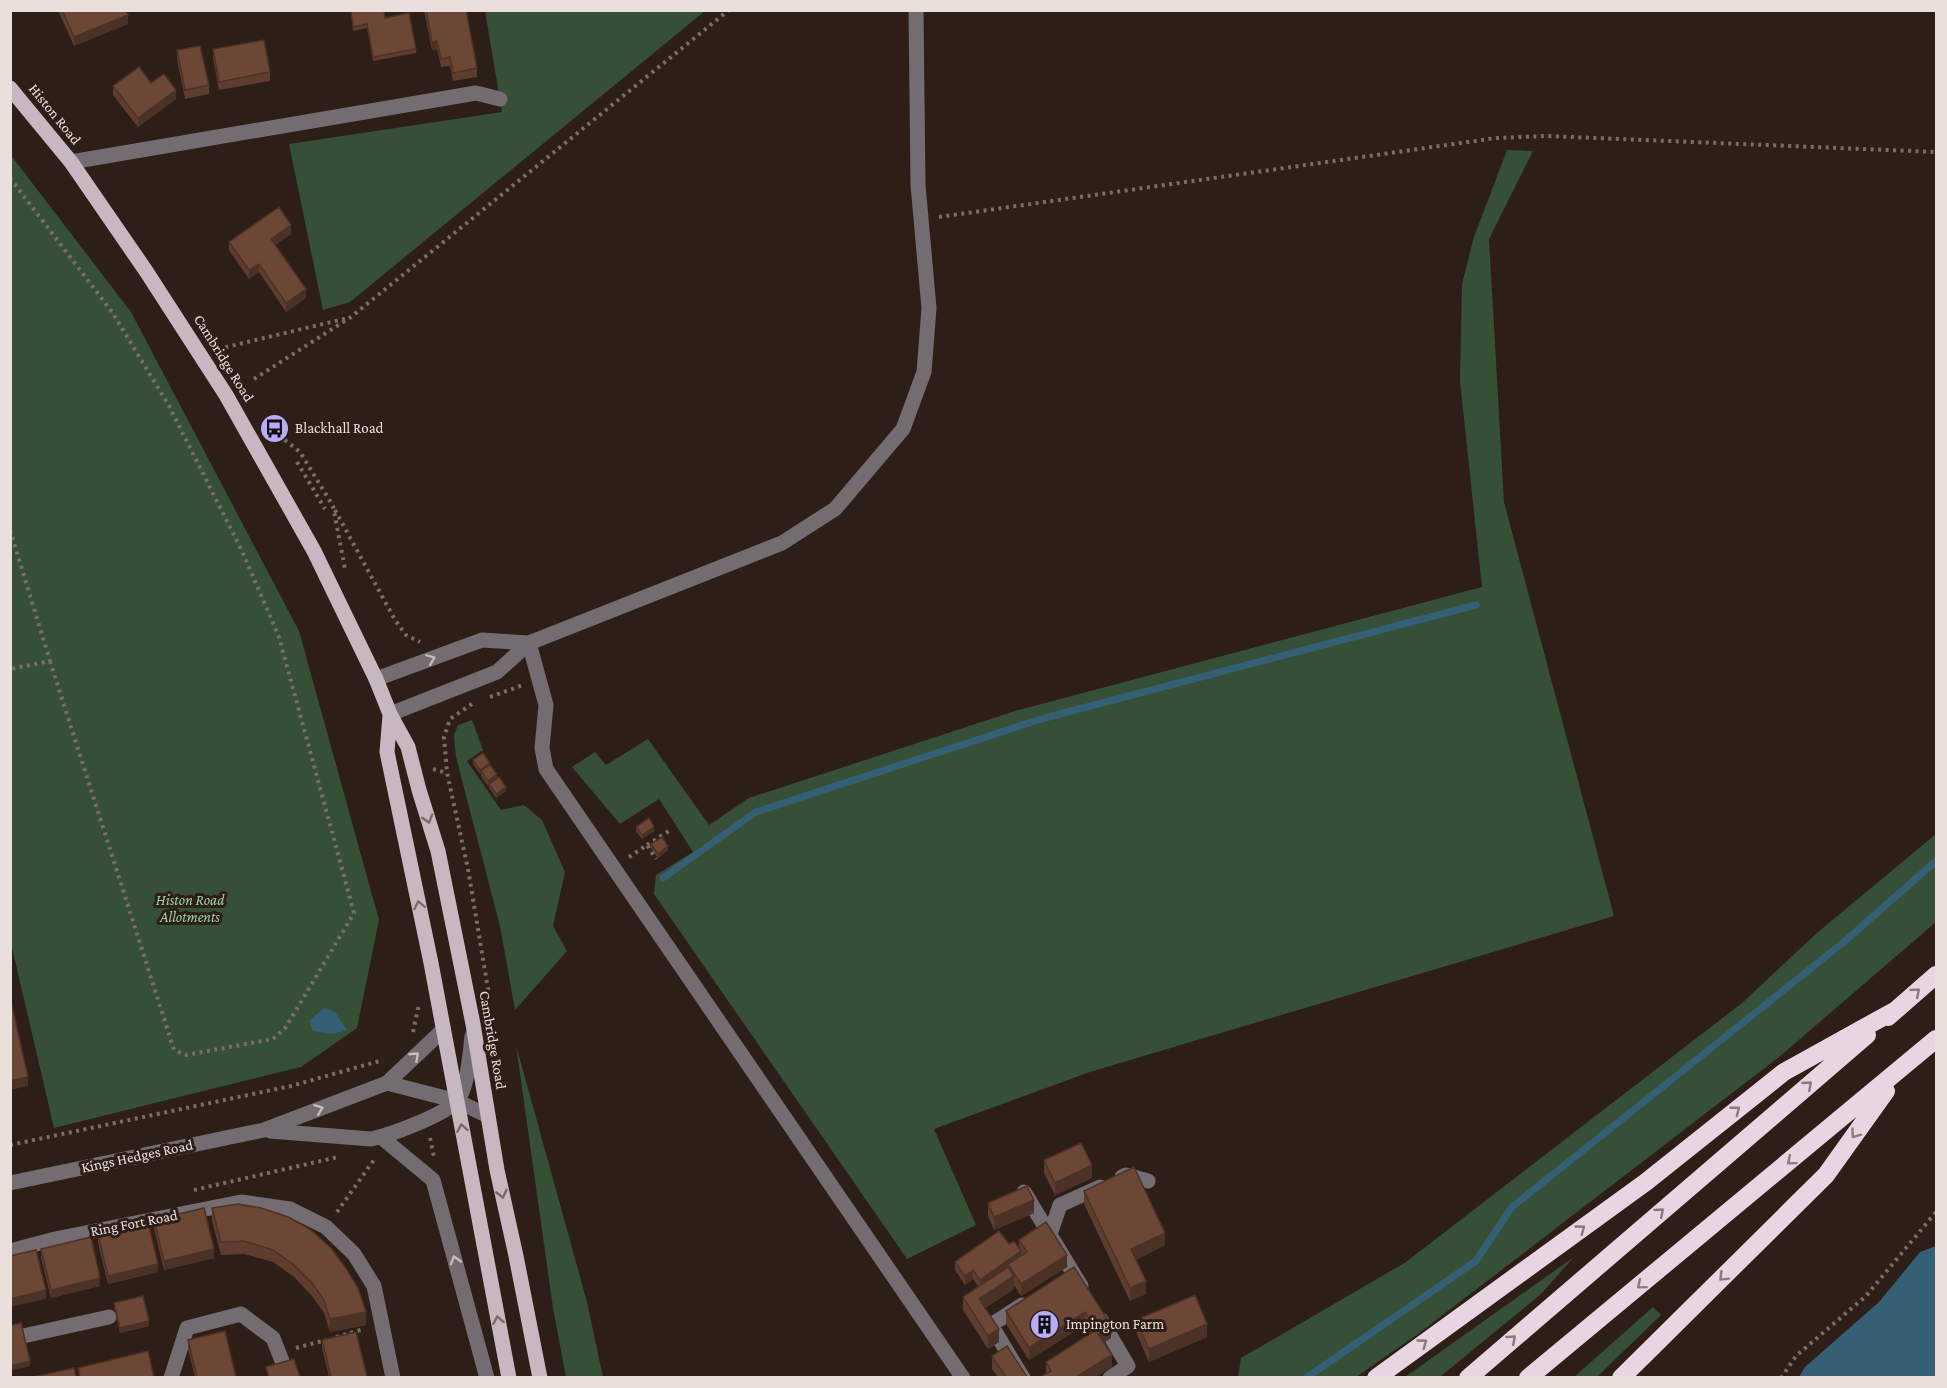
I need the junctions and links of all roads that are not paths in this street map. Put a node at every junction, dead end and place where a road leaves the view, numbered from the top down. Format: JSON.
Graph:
{"nodes":[{"id":1,"x":916,"y":10,"type":"edge"},
{"id":2,"x":10,"y":88,"type":"edge"},
{"id":3,"x":500,"y":99,"type":"dead end"},
{"id":4,"x":71,"y":162,"type":"junction"},
{"id":5,"x":529,"y":644,"type":"junction"},
{"id":6,"x":376,"y":679,"type":"junction"},
{"id":7,"x":390,"y":714,"type":"junction"},
{"id":8,"x":1936,"y":975,"type":"edge"},
{"id":9,"x":1896,"y":1010,"type":"junction"},
{"id":10,"x":473,"y":1024,"type":"junction"},
{"id":11,"x":443,"y":1030,"type":"junction"},
{"id":12,"x":1936,"y":1040,"type":"edge"},
{"id":13,"x":1901,"y":1070,"type":"junction"},
{"id":14,"x":387,"y":1083,"type":"junction"},
{"id":15,"x":457,"y":1101,"type":"junction"},
{"id":16,"x":488,"y":1116,"type":"junction"},
{"id":17,"x":264,"y":1130,"type":"junction"},
{"id":18,"x":381,"y":1137,"type":"junction"},
{"id":19,"x":1148,"y":1181,"type":"dead end"},
{"id":20,"x":10,"y":1183,"type":"edge"},
{"id":21,"x":1006,"y":1200,"type":"edge"},
{"id":22,"x":1050,"y":1234,"type":"junction"},
{"id":23,"x":10,"y":1251,"type":"edge"},
{"id":24,"x":1036,"y":1295,"type":"edge"},
{"id":25,"x":109,"y":1317,"type":"dead end"},
{"id":26,"x":23,"y":1336,"type":"edge"},
{"id":27,"x":280,"y":1357,"type":"road end"},
{"id":28,"x":1132,"y":1372,"type":"edge"},
{"id":29,"x":171,"y":1377,"type":"edge"},
{"id":30,"x":393,"y":1377,"type":"edge"},
{"id":31,"x":487,"y":1377,"type":"edge"},
{"id":32,"x":508,"y":1377,"type":"edge"},
{"id":33,"x":540,"y":1377,"type":"edge"},
{"id":34,"x":963,"y":1377,"type":"edge"},
{"id":35,"x":1023,"y":1377,"type":"edge"},
{"id":36,"x":1110,"y":1377,"type":"edge"},
{"id":37,"x":1376,"y":1377,"type":"edge"},
{"id":38,"x":1468,"y":1377,"type":"edge"},
{"id":39,"x":1528,"y":1377,"type":"edge"},
{"id":40,"x":1621,"y":1377,"type":"edge"}],
"edges":[{"from":1,"to":5,"type":"street"},
{"from":2,"to":4,"type":"main road","name":"Histon Road"},
{"from":3,"to":4,"type":"street"},
{"from":4,"to":6,"type":"main road","name":"Cambridge Road"},
{"from":6,"to":5,"type":"street","one_way":true},
{"from":5,"to":7,"type":"street"},
{"from":5,"to":34,"type":"street"},
{"from":6,"to":7,"type":"main road","name":"Cambridge Road"},
{"from":7,"to":10,"type":"main road","name":"Cambridge Road","one_way":true},
{"from":11,"to":7,"type":"main road","name":"Cambridge Road","one_way":true},
{"from":9,"to":8,"type":"highway","one_way":true},
{"from":37,"to":9,"type":"highway","one_way":true},
{"from":38,"to":9,"type":"highway","one_way":true},
{"from":10,"to":15,"type":"street"},
{"from":10,"to":16,"type":"main road","name":"Cambridge Road"},
{"from":14,"to":11,"type":"street","name":"Kings Hedges Road","one_way":true},
{"from":11,"to":15,"type":"main road","name":"Cambridge Road"},
{"from":12,"to":13,"type":"highway"},
{"from":13,"to":39,"type":"highway","one_way":true},
{"from":13,"to":40,"type":"highway","one_way":true},
{"from":14,"to":15,"type":"street"},
{"from":17,"to":14,"type":"street","name":"Kings Hedges Road","one_way":true},
{"from":15,"to":16,"type":"street"},
{"from":15,"to":18,"type":"street","name":"Kings Hedges Road"},
{"from":32,"to":15,"type":"main road","name":"Cambridge Road","one_way":true},
{"from":16,"to":33,"type":"main road","name":"Cambridge Road","one_way":true},
{"from":17,"to":18,"type":"street","name":"Kings Hedges Road"},
{"from":17,"to":20,"type":"street","name":"Kings Hedges Road"},
{"from":31,"to":18,"type":"street","one_way":true},
{"from":19,"to":22,"type":"street"},
{"from":21,"to":22,"type":"street"},
{"from":22,"to":28,"type":"street"},
{"from":23,"to":30,"type":"street","name":"Ring Fort Road"},
{"from":24,"to":35,"type":"street"},
{"from":25,"to":26,"type":"street"},
{"from":27,"to":29,"type":"street"},
{"from":28,"to":36,"type":"street"}]}
